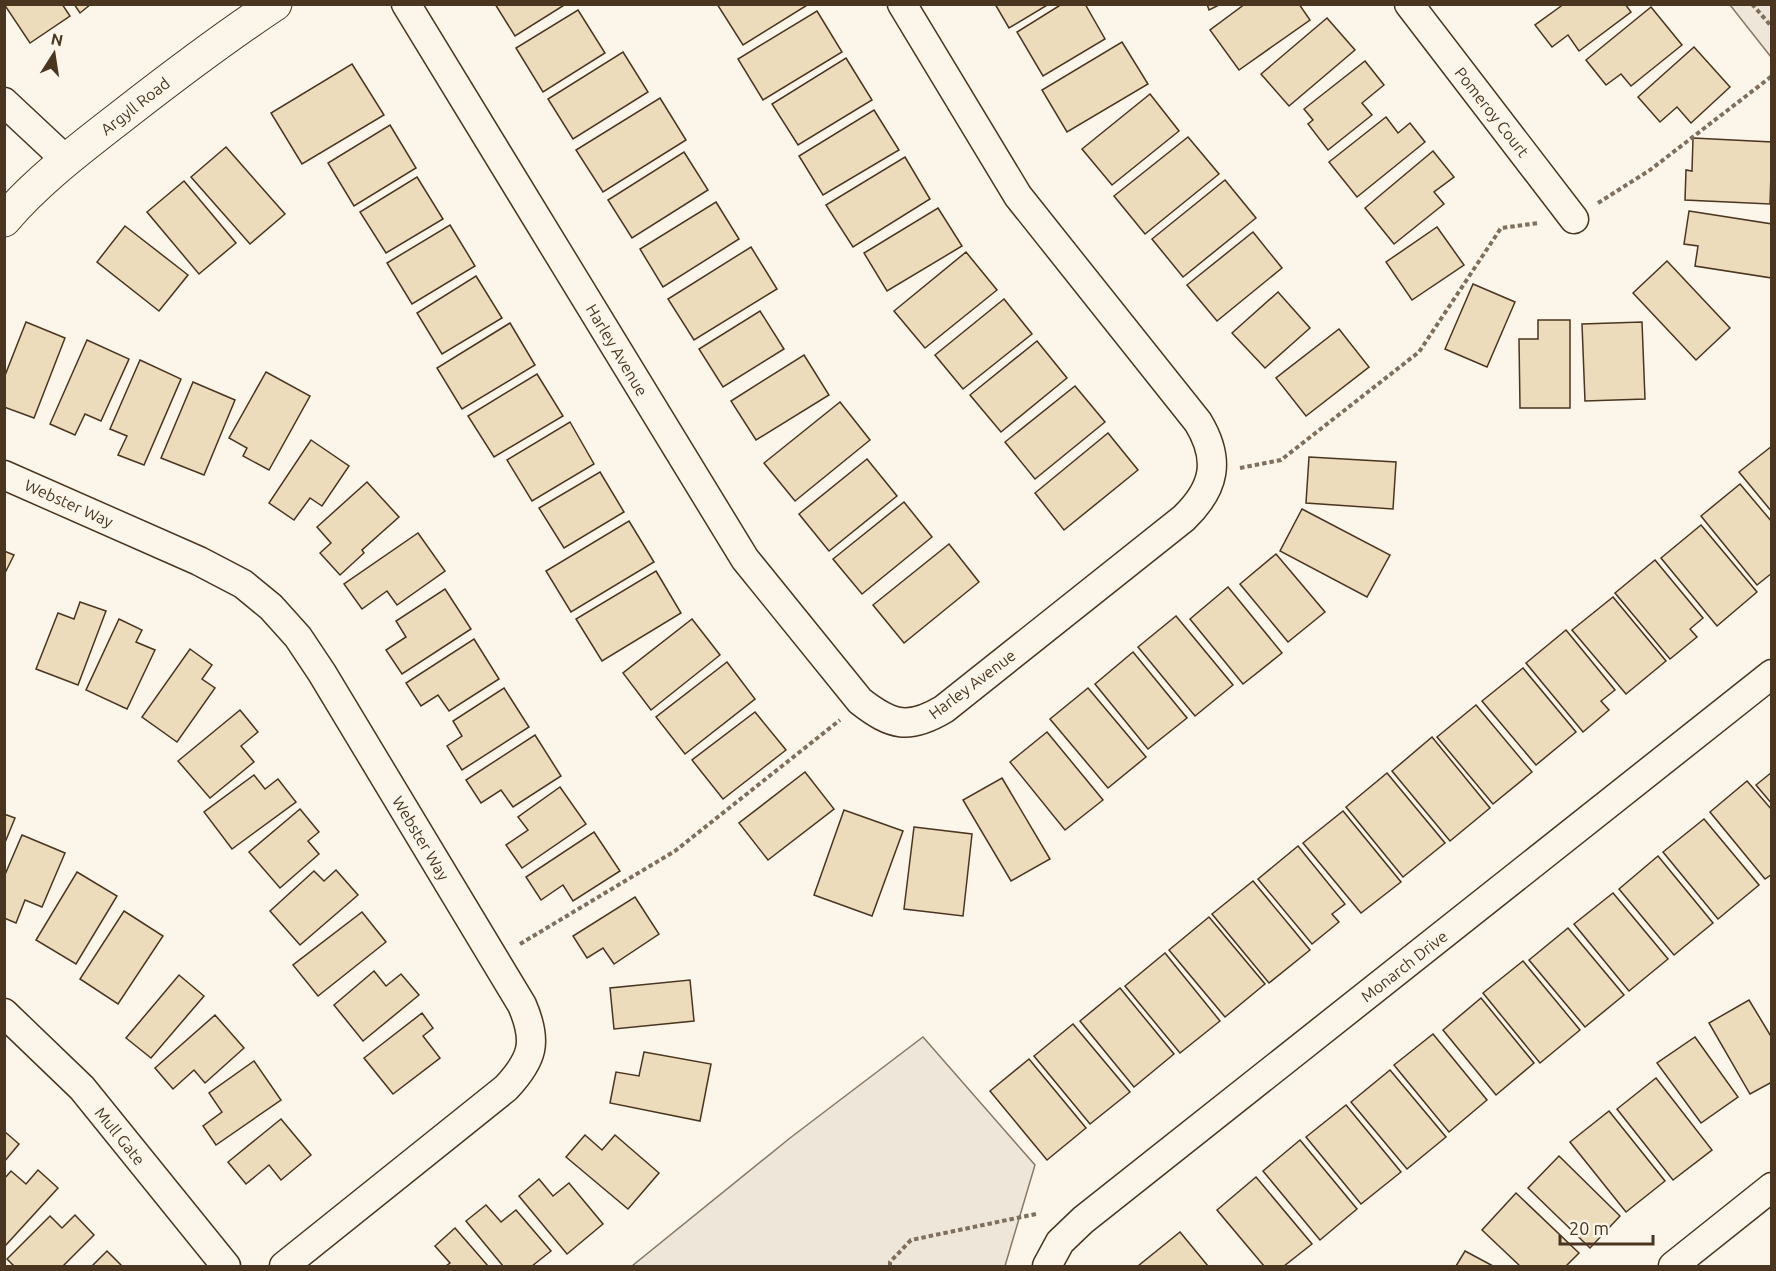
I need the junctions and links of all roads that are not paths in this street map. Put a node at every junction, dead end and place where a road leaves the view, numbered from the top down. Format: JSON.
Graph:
{"nodes":[{"id":1,"x":275,"y":4,"type":"edge"},
{"id":2,"x":406,"y":4,"type":"edge"},
{"id":3,"x":902,"y":4,"type":"edge"},
{"id":4,"x":1409,"y":4,"type":"edge"},
{"id":5,"x":4,"y":102,"type":"edge"},
{"id":6,"x":66,"y":160,"type":"junction"},
{"id":7,"x":1574,"y":219,"type":"road end"},
{"id":8,"x":4,"y":220,"type":"edge"},
{"id":9,"x":4,"y":475,"type":"edge"},
{"id":10,"x":1772,"y":674,"type":"edge"},
{"id":11,"x":4,"y":1013,"type":"edge"},
{"id":12,"x":1772,"y":1186,"type":"edge"},
{"id":13,"x":226,"y":1266,"type":"edge"},
{"id":14,"x":284,"y":1266,"type":"edge"},
{"id":15,"x":1047,"y":1266,"type":"edge"},
{"id":16,"x":1673,"y":1266,"type":"edge"}],
"edges":[{"from":1,"to":6,"type":"street","name":"Argyll Road"},
{"from":2,"to":3,"type":"street","name":"Harley Avenue"},
{"from":4,"to":7,"type":"street","name":"Pomeroy Court"},
{"from":5,"to":6,"type":"street"},
{"from":6,"to":8,"type":"street","name":"Argyll Road"},
{"from":9,"to":14,"type":"street","name":"Webster Way"},
{"from":10,"to":15,"type":"street","name":"Monarch Drive"},
{"from":11,"to":13,"type":"street","name":"Mull Gate"},
{"from":12,"to":16,"type":"street"}]}
